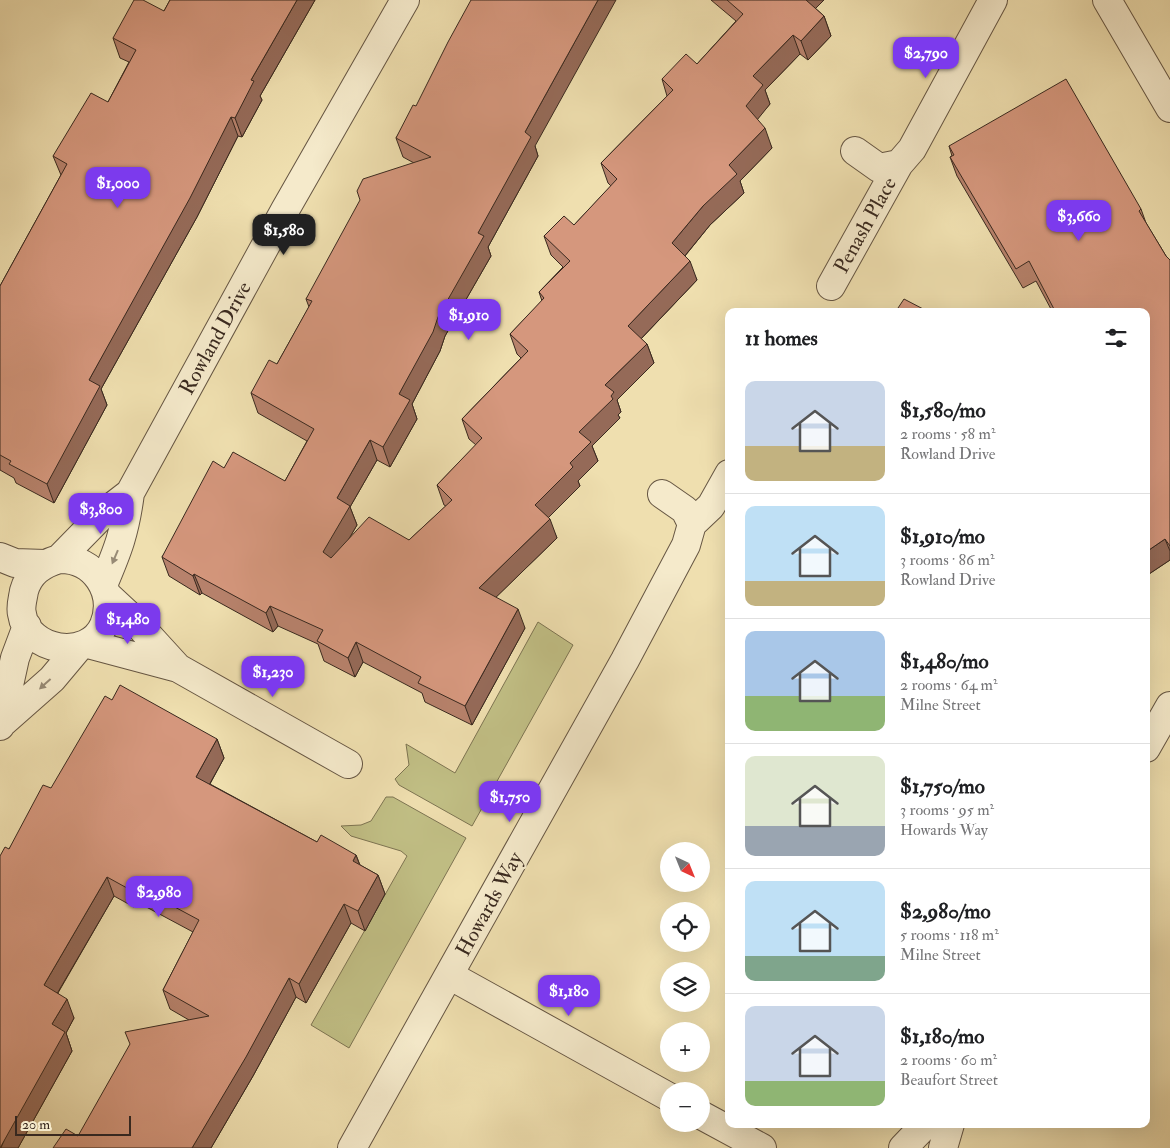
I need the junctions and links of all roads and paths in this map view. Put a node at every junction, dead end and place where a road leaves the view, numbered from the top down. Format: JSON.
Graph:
{"nodes":[{"id":1,"x":404,"y":0,"type":"edge"},
{"id":2,"x":993,"y":0,"type":"edge"},
{"id":3,"x":1107,"y":0,"type":"edge"},
{"id":4,"x":1170,"y":108,"type":"edge"},
{"id":5,"x":855,"y":151,"type":"dead end"},
{"id":6,"x":899,"y":164,"type":"junction"},
{"id":7,"x":831,"y":286,"type":"dead end"},
{"id":8,"x":725,"y":481,"type":"edge"},
{"id":9,"x":130,"y":493,"type":"junction"},
{"id":10,"x":662,"y":494,"type":"dead end"},
{"id":11,"x":692,"y":524,"type":"junction"},
{"id":12,"x":0,"y":557,"type":"edge"},
{"id":13,"x":52,"y":562,"type":"junction"},
{"id":14,"x":105,"y":590,"type":"junction"},
{"id":15,"x":0,"y":594,"type":"edge"},
{"id":16,"x":24,"y":621,"type":"junction"},
{"id":17,"x":83,"y":646,"type":"junction"},
{"id":18,"x":178,"y":668,"type":"junction"},
{"id":19,"x":1170,"y":706,"type":"edge"},
{"id":20,"x":0,"y":725,"type":"edge"},
{"id":21,"x":1150,"y":741,"type":"edge"},
{"id":22,"x":348,"y":764,"type":"dead end"},
{"id":23,"x":449,"y":976,"type":"junction"},
{"id":24,"x":660,"y":1092,"type":"edge"},
{"id":25,"x":710,"y":1120,"type":"edge"},
{"id":26,"x":725,"y":1128,"type":"edge"},
{"id":27,"x":725,"y":1128,"type":"edge"},
{"id":28,"x":922,"y":1128,"type":"edge"},
{"id":29,"x":949,"y":1128,"type":"edge"},
{"id":30,"x":352,"y":1148,"type":"edge"},
{"id":31,"x":762,"y":1148,"type":"edge"},
{"id":32,"x":903,"y":1148,"type":"edge"},
{"id":33,"x":942,"y":1148,"type":"edge"}],
"edges":[{"from":1,"to":9,"type":"street","name":"Rowland Drive"},
{"from":2,"to":6,"type":"street","name":"Penash Place"},
{"from":3,"to":4,"type":"street"},
{"from":5,"to":6,"type":"street","name":"Penash Place"},
{"from":6,"to":7,"type":"street","name":"Penash Place"},
{"from":8,"to":11,"type":"street","name":"Howards Way"},
{"from":9,"to":13,"type":"street","name":"Rowland Drive"},
{"from":9,"to":14,"type":"street","name":"Rowland Drive","one_way":true},
{"from":10,"to":11,"type":"street"},
{"from":11,"to":23,"type":"street","name":"Howards Way"},
{"from":12,"to":13,"type":"street"},
{"from":13,"to":14,"type":"street"},
{"from":13,"to":16,"type":"street"},
{"from":14,"to":17,"type":"street"},
{"from":14,"to":18,"type":"street"},
{"from":15,"to":16,"type":"street"},
{"from":16,"to":17,"type":"street"},
{"from":16,"to":20,"type":"street"},
{"from":17,"to":18,"type":"street"},
{"from":17,"to":20,"type":"street","one_way":true},
{"from":18,"to":22,"type":"street"},
{"from":19,"to":21,"type":"street"},
{"from":23,"to":24,"type":"street"},
{"from":23,"to":30,"type":"street","name":"Howards Way"},
{"from":25,"to":27,"type":"street"},
{"from":26,"to":31,"type":"street"},
{"from":28,"to":32,"type":"street"},
{"from":29,"to":33,"type":"street"}]}
